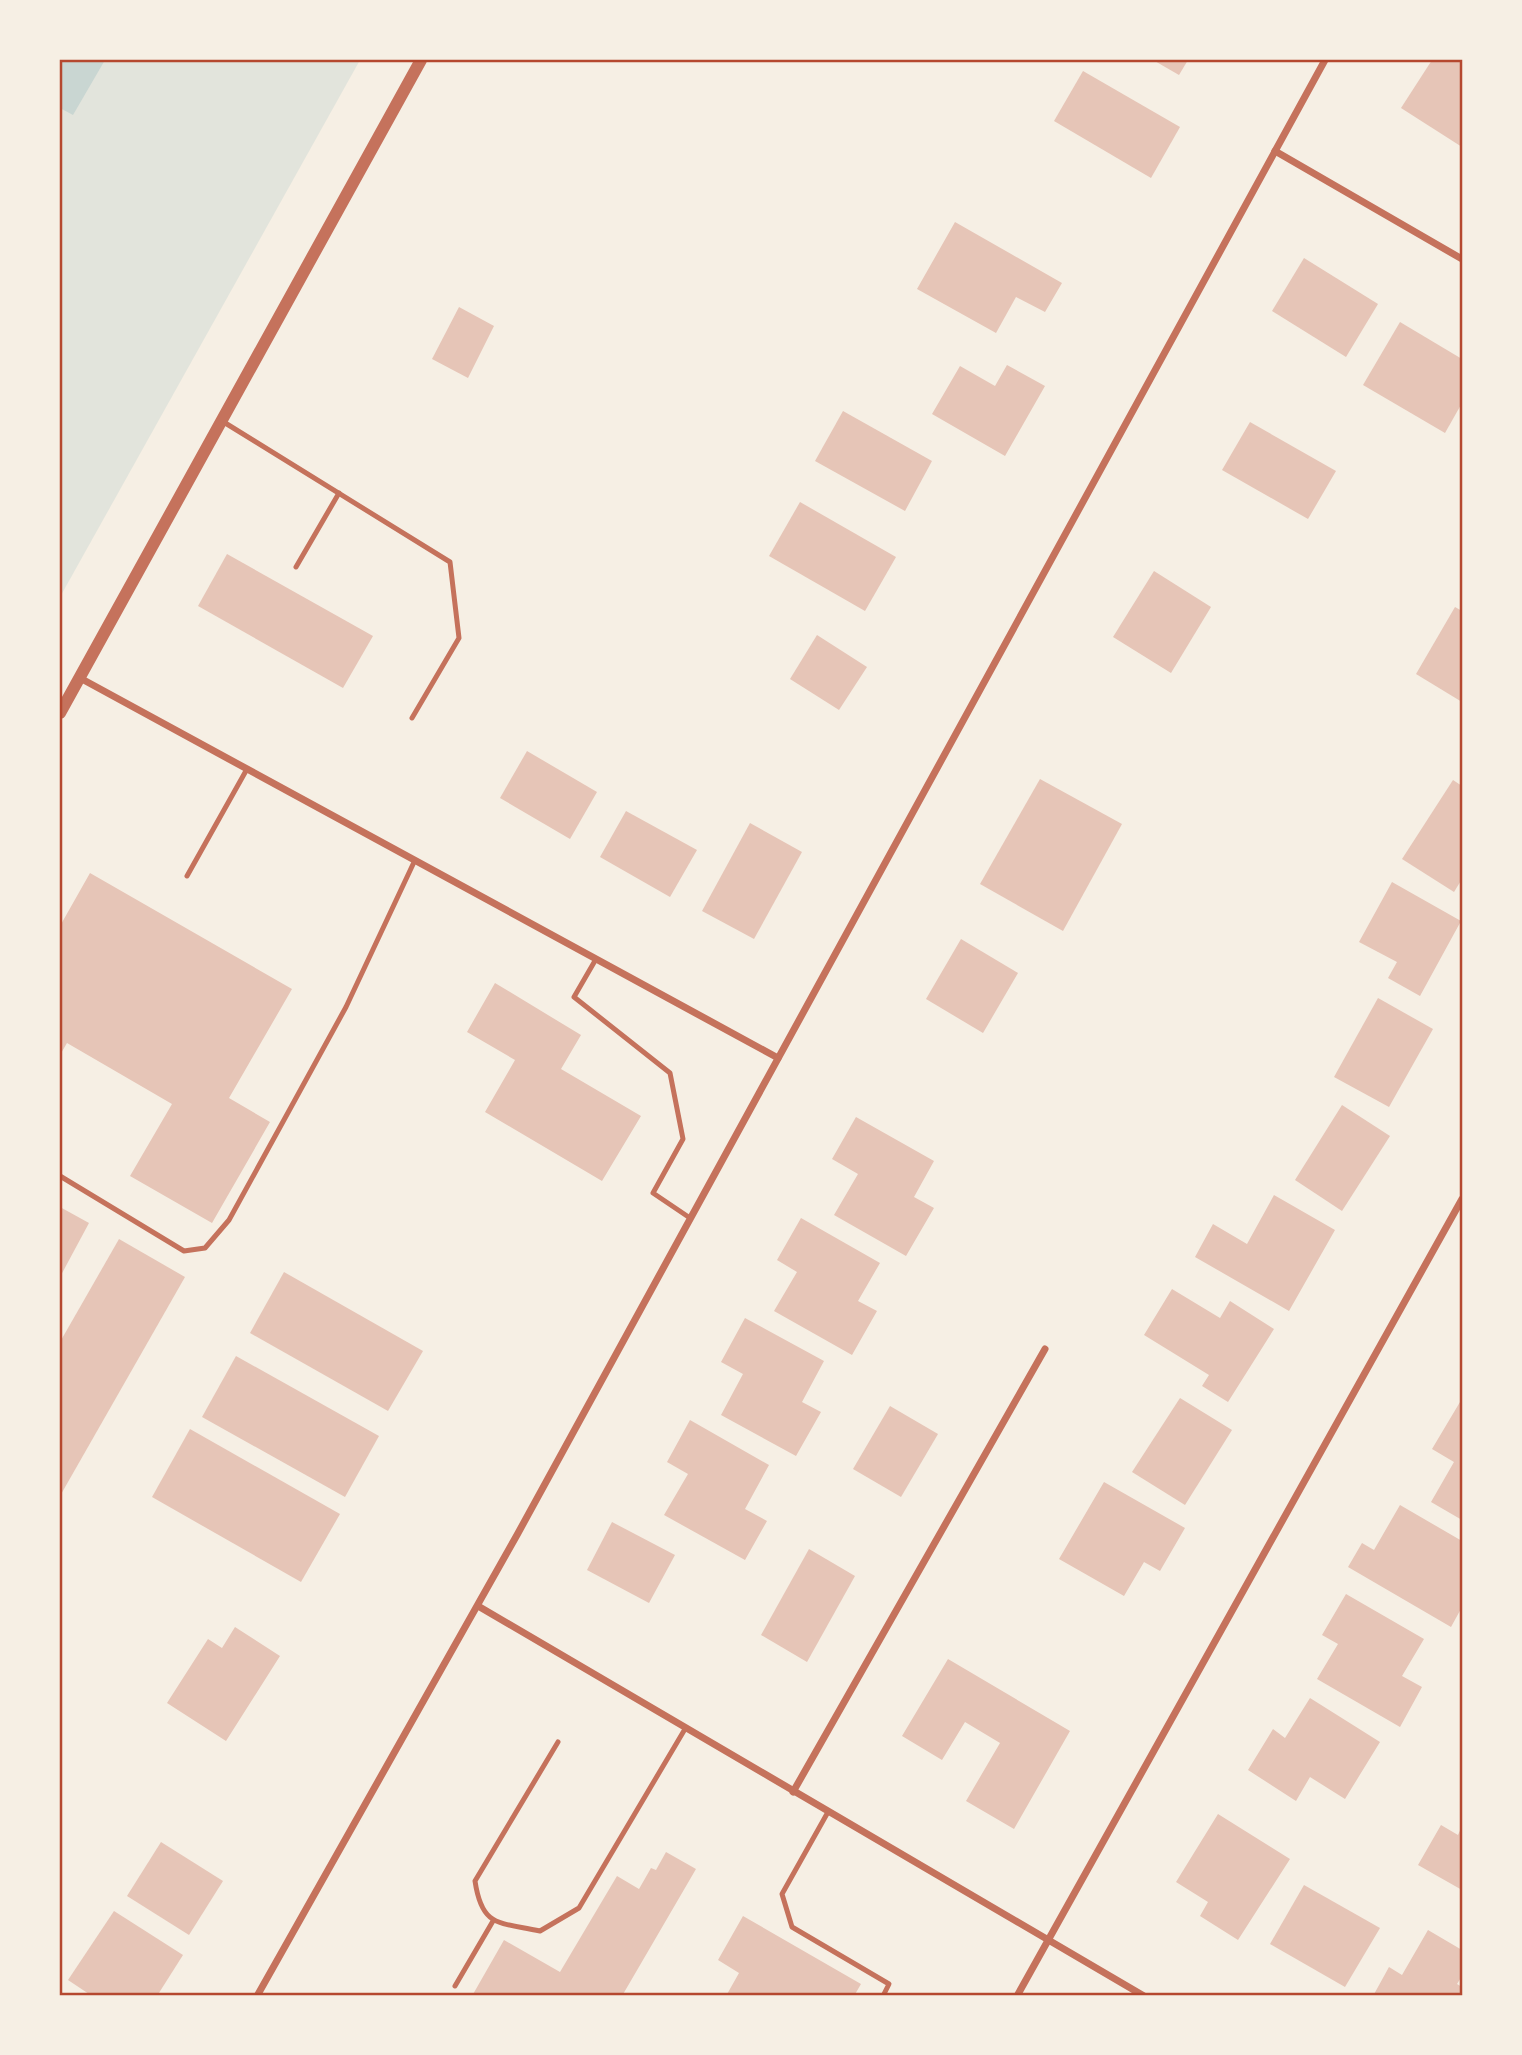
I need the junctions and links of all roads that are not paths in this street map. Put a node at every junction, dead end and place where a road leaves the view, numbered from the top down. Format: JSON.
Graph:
{"nodes":[{"id":1,"x":421,"y":60,"type":"edge"},
{"id":2,"x":1325,"y":60,"type":"edge"},
{"id":3,"x":1275,"y":152,"type":"junction"},
{"id":4,"x":1462,"y":259,"type":"edge"},
{"id":5,"x":222,"y":421,"type":"junction"},
{"id":6,"x":339,"y":493,"type":"junction"},
{"id":7,"x":296,"y":567,"type":"dead end"},
{"id":8,"x":80,"y":678,"type":"junction"},
{"id":9,"x":60,"y":713,"type":"edge"},
{"id":10,"x":412,"y":718,"type":"dead end"},
{"id":11,"x":247,"y":769,"type":"junction"},
{"id":12,"x":415,"y":860,"type":"junction"},
{"id":13,"x":187,"y":876,"type":"dead end"},
{"id":14,"x":596,"y":959,"type":"junction"},
{"id":15,"x":778,"y":1058,"type":"junction"},
{"id":16,"x":60,"y":1176,"type":"edge"},
{"id":17,"x":1462,"y":1199,"type":"edge"},
{"id":18,"x":690,"y":1219,"type":"junction"},
{"id":19,"x":1045,"y":1349,"type":"dead end"},
{"id":20,"x":478,"y":1606,"type":"junction"},
{"id":21,"x":685,"y":1729,"type":"junction"},
{"id":22,"x":558,"y":1742,"type":"dead end"},
{"id":23,"x":793,"y":1792,"type":"junction"},
{"id":24,"x":828,"y":1812,"type":"junction"},
{"id":25,"x":493,"y":1921,"type":"junction"},
{"id":26,"x":1048,"y":1942,"type":"junction"},
{"id":27,"x":455,"y":1986,"type":"dead end"},
{"id":28,"x":257,"y":1996,"type":"edge"},
{"id":29,"x":883,"y":1996,"type":"edge"},
{"id":30,"x":1017,"y":1996,"type":"edge"},
{"id":31,"x":1144,"y":1996,"type":"edge"}],
"edges":[{"from":1,"to":5,"type":"street"},
{"from":2,"to":3,"type":"street"},
{"from":3,"to":4,"type":"street"},
{"from":3,"to":15,"type":"street"},
{"from":5,"to":6,"type":"lane"},
{"from":5,"to":8,"type":"street"},
{"from":6,"to":7,"type":"lane"},
{"from":6,"to":10,"type":"lane"},
{"from":8,"to":9,"type":"street"},
{"from":8,"to":11,"type":"street"},
{"from":11,"to":12,"type":"street"},
{"from":11,"to":13,"type":"lane"},
{"from":12,"to":14,"type":"street"},
{"from":12,"to":16,"type":"lane"},
{"from":14,"to":15,"type":"street"},
{"from":14,"to":18,"type":"lane"},
{"from":15,"to":18,"type":"street"},
{"from":17,"to":26,"type":"street"},
{"from":18,"to":20,"type":"street"},
{"from":19,"to":23,"type":"street"},
{"from":20,"to":21,"type":"street"},
{"from":20,"to":28,"type":"street"},
{"from":21,"to":23,"type":"street"},
{"from":21,"to":25,"type":"lane"},
{"from":22,"to":25,"type":"lane"},
{"from":23,"to":24,"type":"street"},
{"from":24,"to":26,"type":"street"},
{"from":24,"to":29,"type":"lane"},
{"from":25,"to":27,"type":"lane"},
{"from":26,"to":30,"type":"street"},
{"from":26,"to":31,"type":"street"}]}
